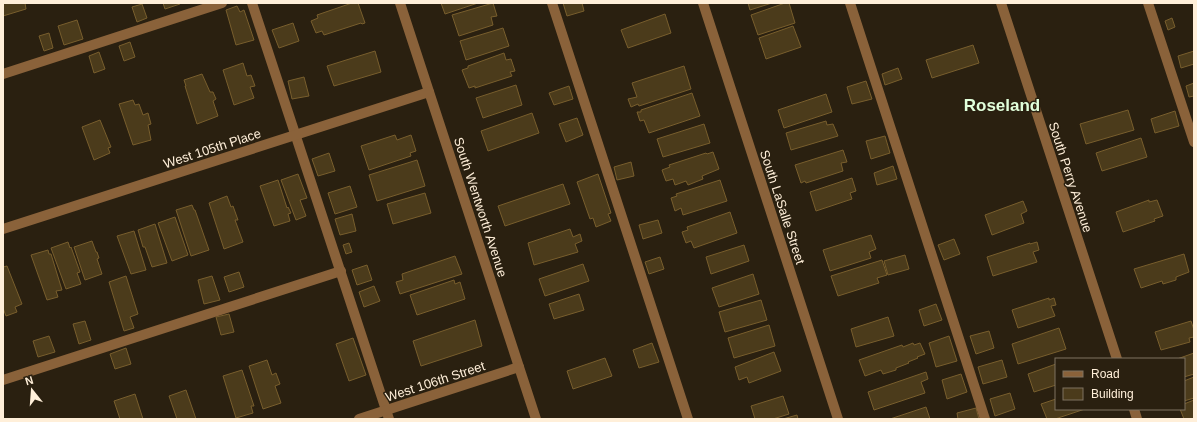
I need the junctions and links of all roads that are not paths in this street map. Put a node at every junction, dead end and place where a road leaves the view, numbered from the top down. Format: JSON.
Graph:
{"nodes":[{"id":1,"x":222,"y":3,"type":"edge"},
{"id":2,"x":252,"y":3,"type":"edge"},
{"id":3,"x":400,"y":3,"type":"edge"},
{"id":4,"x":552,"y":3,"type":"edge"},
{"id":5,"x":703,"y":3,"type":"edge"},
{"id":6,"x":850,"y":3,"type":"edge"},
{"id":7,"x":1001,"y":3,"type":"edge"},
{"id":8,"x":1148,"y":3,"type":"edge"},
{"id":9,"x":3,"y":74,"type":"edge"},
{"id":10,"x":429,"y":92,"type":"junction"},
{"id":11,"x":296,"y":135,"type":"junction"},
{"id":12,"x":1194,"y":142,"type":"edge"},
{"id":13,"x":3,"y":229,"type":"edge"},
{"id":14,"x":340,"y":271,"type":"junction"},
{"id":15,"x":1117,"y":358,"type":"edge"},
{"id":16,"x":519,"y":367,"type":"junction"},
{"id":17,"x":3,"y":380,"type":"edge"},
{"id":18,"x":388,"y":414,"type":"edge"},
{"id":19,"x":359,"y":419,"type":"edge"},
{"id":20,"x":536,"y":419,"type":"edge"},
{"id":21,"x":688,"y":419,"type":"edge"},
{"id":22,"x":838,"y":419,"type":"edge"},
{"id":23,"x":985,"y":419,"type":"edge"}],
"edges":[{"from":1,"to":9,"type":"street"},
{"from":2,"to":11,"type":"street"},
{"from":3,"to":10,"type":"street","name":"South Wentworth Avenue"},
{"from":4,"to":21,"type":"street"},
{"from":5,"to":22,"type":"street","name":"South LaSalle Street"},
{"from":6,"to":23,"type":"street"},
{"from":7,"to":15,"type":"street","name":"South Perry Avenue"},
{"from":8,"to":12,"type":"street"},
{"from":10,"to":11,"type":"street","name":"West 105th Place"},
{"from":10,"to":16,"type":"street","name":"South Wentworth Avenue"},
{"from":11,"to":13,"type":"street","name":"West 105th Place"},
{"from":11,"to":14,"type":"street"},
{"from":14,"to":17,"type":"street"},
{"from":14,"to":18,"type":"street"},
{"from":16,"to":18,"type":"street","name":"West 106th Street"},
{"from":16,"to":20,"type":"street","name":"South Wentworth Avenue"},
{"from":18,"to":19,"type":"street","name":"West 106th Street"}]}
